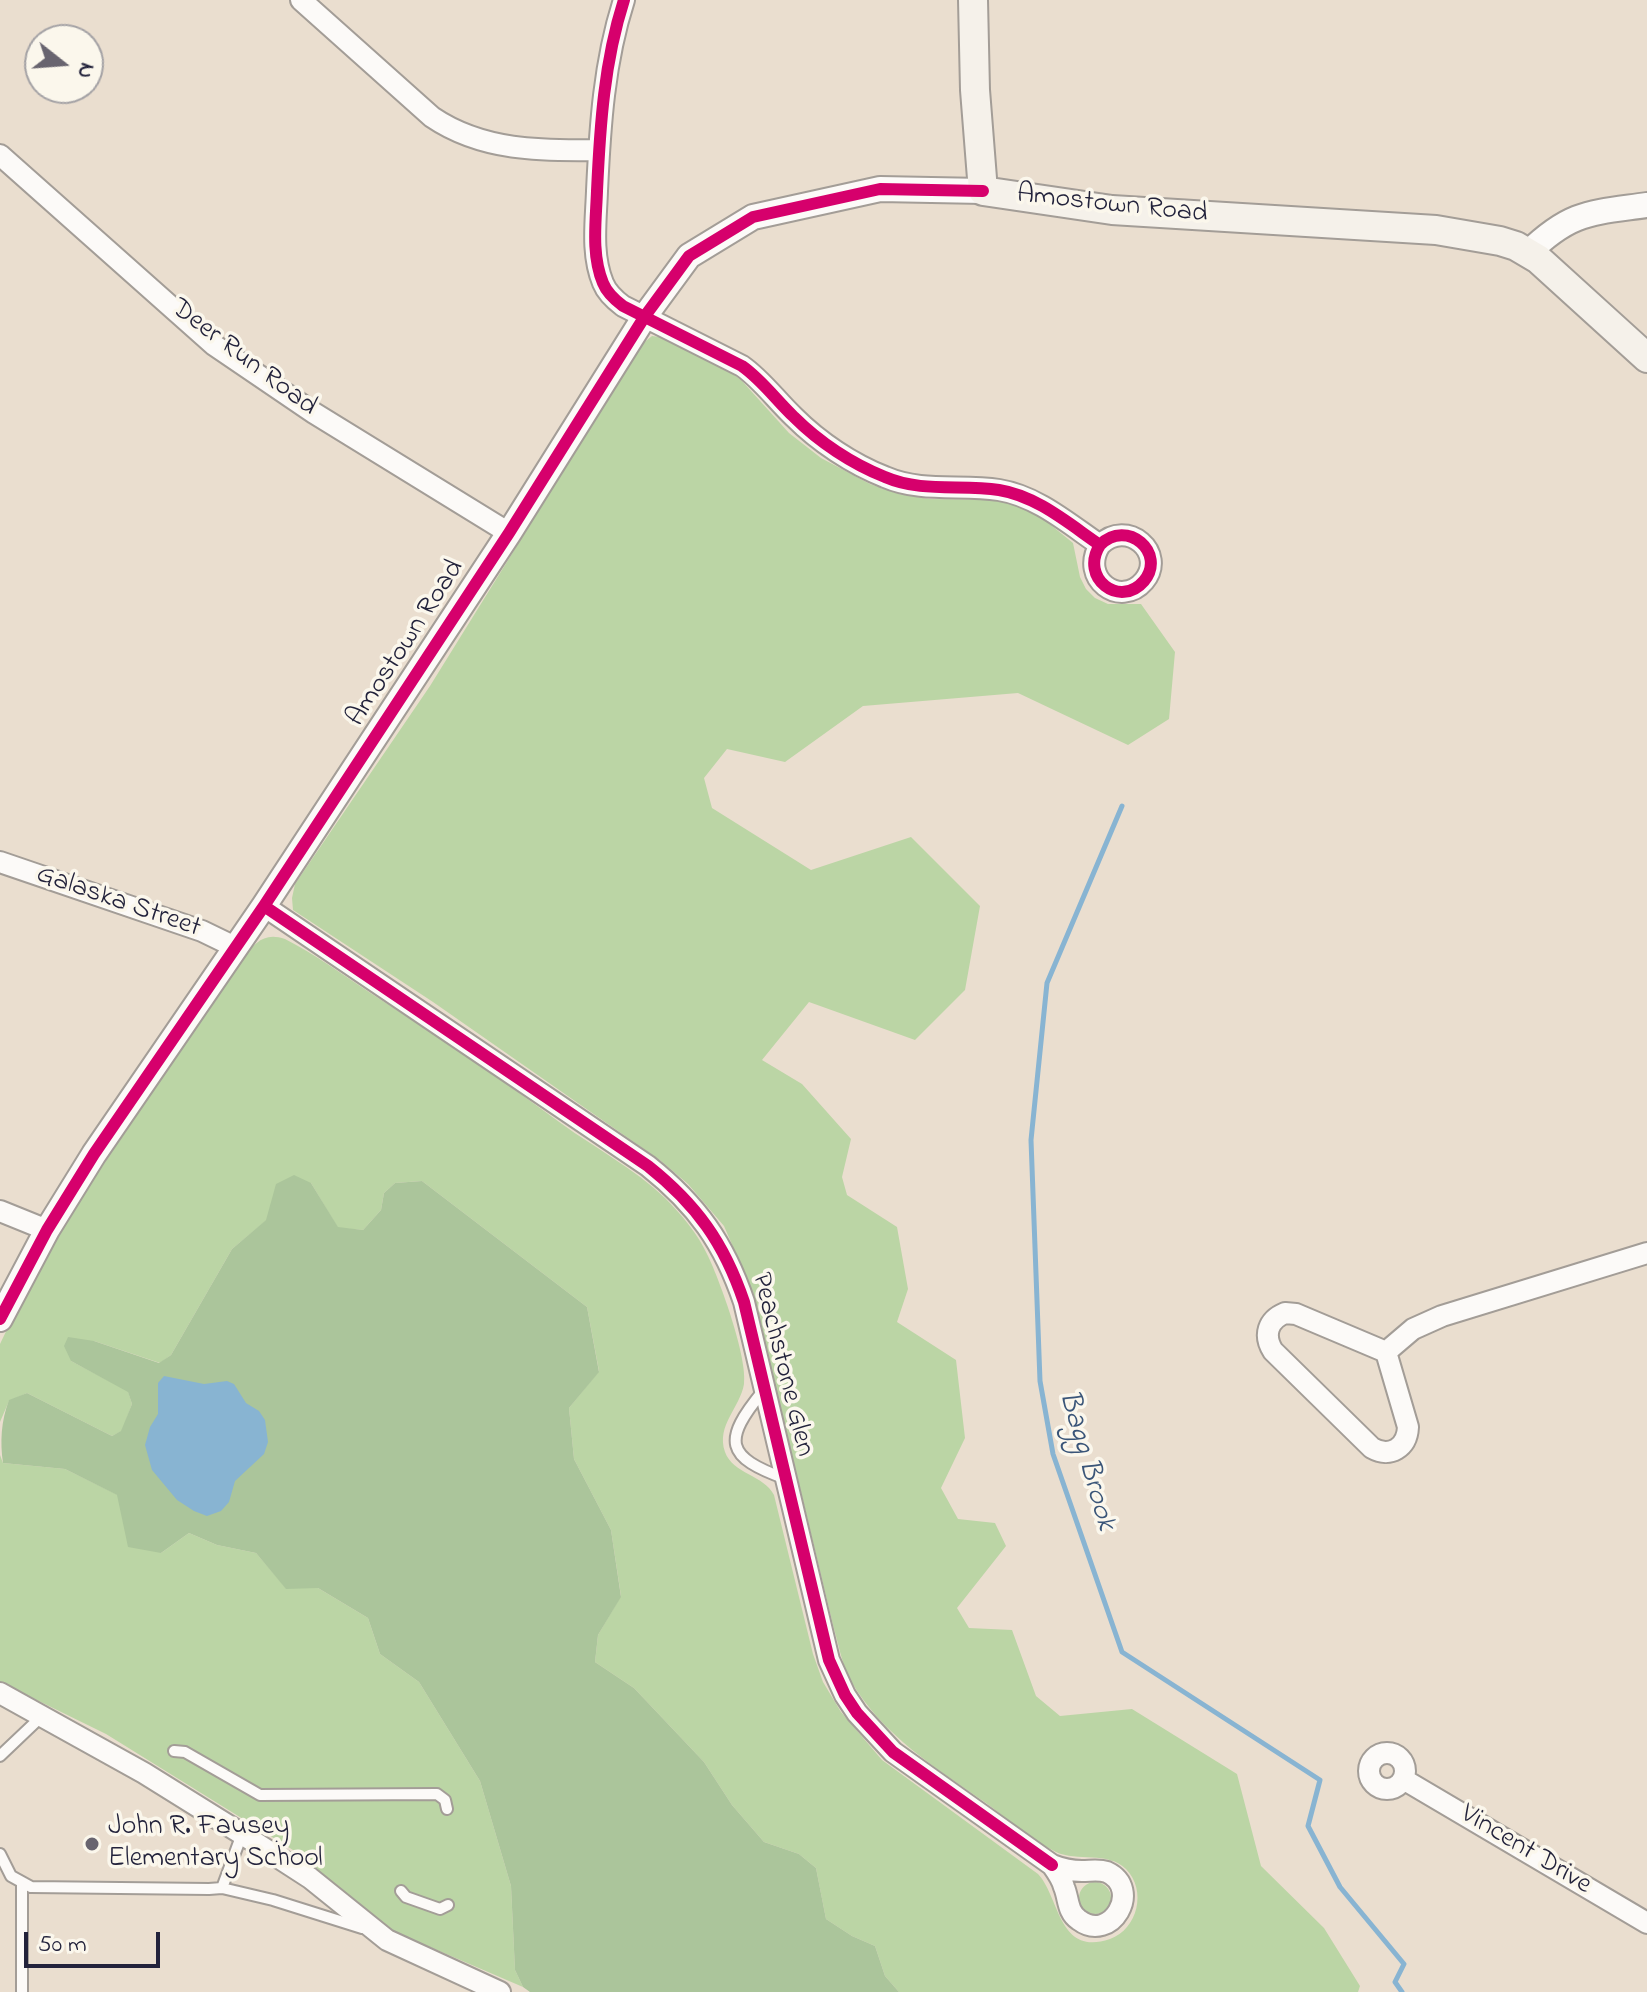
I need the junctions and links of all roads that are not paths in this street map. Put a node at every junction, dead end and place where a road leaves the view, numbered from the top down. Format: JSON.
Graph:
{"nodes":[{"id":1,"x":301,"y":0,"type":"edge"},
{"id":2,"x":624,"y":0,"type":"edge"},
{"id":3,"x":973,"y":0,"type":"edge"},
{"id":4,"x":599,"y":150,"type":"junction"},
{"id":5,"x":0,"y":155,"type":"edge"},
{"id":6,"x":983,"y":191,"type":"junction"},
{"id":7,"x":1647,"y":205,"type":"edge"},
{"id":8,"x":1528,"y":253,"type":"junction"},
{"id":9,"x":645,"y":316,"type":"junction"},
{"id":10,"x":1647,"y":358,"type":"edge"},
{"id":11,"x":509,"y":533,"type":"junction"},
{"id":12,"x":1100,"y":545,"type":"dead end"},
{"id":13,"x":0,"y":862,"type":"edge"},
{"id":14,"x":264,"y":906,"type":"junction"},
{"id":15,"x":235,"y":947,"type":"junction"},
{"id":16,"x":0,"y":1211,"type":"edge"},
{"id":17,"x":47,"y":1230,"type":"junction"},
{"id":18,"x":1647,"y":1253,"type":"edge"},
{"id":19,"x":0,"y":1319,"type":"edge"},
{"id":20,"x":1386,"y":1352,"type":"junction"},
{"id":21,"x":764,"y":1389,"type":"junction"},
{"id":22,"x":786,"y":1479,"type":"junction"},
{"id":23,"x":0,"y":1693,"type":"edge"},
{"id":24,"x":43,"y":1715,"type":"junction"},
{"id":25,"x":174,"y":1751,"type":"dead end"},
{"id":26,"x":0,"y":1756,"type":"edge"},
{"id":27,"x":1403,"y":1779,"type":"dead end"},
{"id":28,"x":447,"y":1809,"type":"dead end"},
{"id":29,"x":242,"y":1834,"type":"junction"},
{"id":30,"x":0,"y":1854,"type":"edge"},
{"id":31,"x":1052,"y":1865,"type":"dead end"},
{"id":32,"x":22,"y":1882,"type":"junction"},
{"id":33,"x":222,"y":1888,"type":"junction"},
{"id":34,"x":401,"y":1891,"type":"dead end"},
{"id":35,"x":448,"y":1905,"type":"dead end"},
{"id":36,"x":1647,"y":1923,"type":"edge"},
{"id":37,"x":374,"y":1932,"type":"junction"},
{"id":38,"x":22,"y":1992,"type":"edge"},
{"id":39,"x":500,"y":1992,"type":"edge"}],
"edges":[{"from":1,"to":4,"type":"street"},
{"from":2,"to":4,"type":"street"},
{"from":3,"to":6,"type":"main road"},
{"from":4,"to":9,"type":"street"},
{"from":5,"to":11,"type":"street","name":"Deer Run Road"},
{"from":6,"to":8,"type":"main road","name":"Amostown Road"},
{"from":6,"to":9,"type":"street","name":"Amostown Road"},
{"from":7,"to":8,"type":"street"},
{"from":8,"to":10,"type":"main road","name":"Amostown Road"},
{"from":9,"to":11,"type":"street","name":"Amostown Road"},
{"from":9,"to":12,"type":"street"},
{"from":11,"to":14,"type":"street","name":"Amostown Road"},
{"from":13,"to":15,"type":"street","name":"Galaska Street"},
{"from":14,"to":15,"type":"street","name":"Amostown Road"},
{"from":14,"to":21,"type":"street","name":"Peachstone Glen"},
{"from":15,"to":17,"type":"street","name":"Amostown Road"},
{"from":16,"to":17,"type":"street"},
{"from":17,"to":19,"type":"street","name":"Amostown Road"},
{"from":18,"to":20,"type":"street"},
{"from":20,"to":20,"type":"street"},
{"from":21,"to":22,"type":"street","name":"Peachstone Glen"},
{"from":21,"to":22,"type":"lane"},
{"from":22,"to":31,"type":"street","name":"Peachstone Glen"},
{"from":23,"to":24,"type":"street"},
{"from":24,"to":26,"type":"lane"},
{"from":24,"to":29,"type":"street"},
{"from":25,"to":28,"type":"lane"},
{"from":27,"to":36,"type":"street","name":"Vincent Drive"},
{"from":29,"to":33,"type":"lane"},
{"from":29,"to":37,"type":"street"},
{"from":30,"to":32,"type":"lane"},
{"from":32,"to":33,"type":"lane"},
{"from":32,"to":38,"type":"lane"},
{"from":33,"to":37,"type":"lane"},
{"from":34,"to":35,"type":"lane"},
{"from":37,"to":39,"type":"street"}]}
